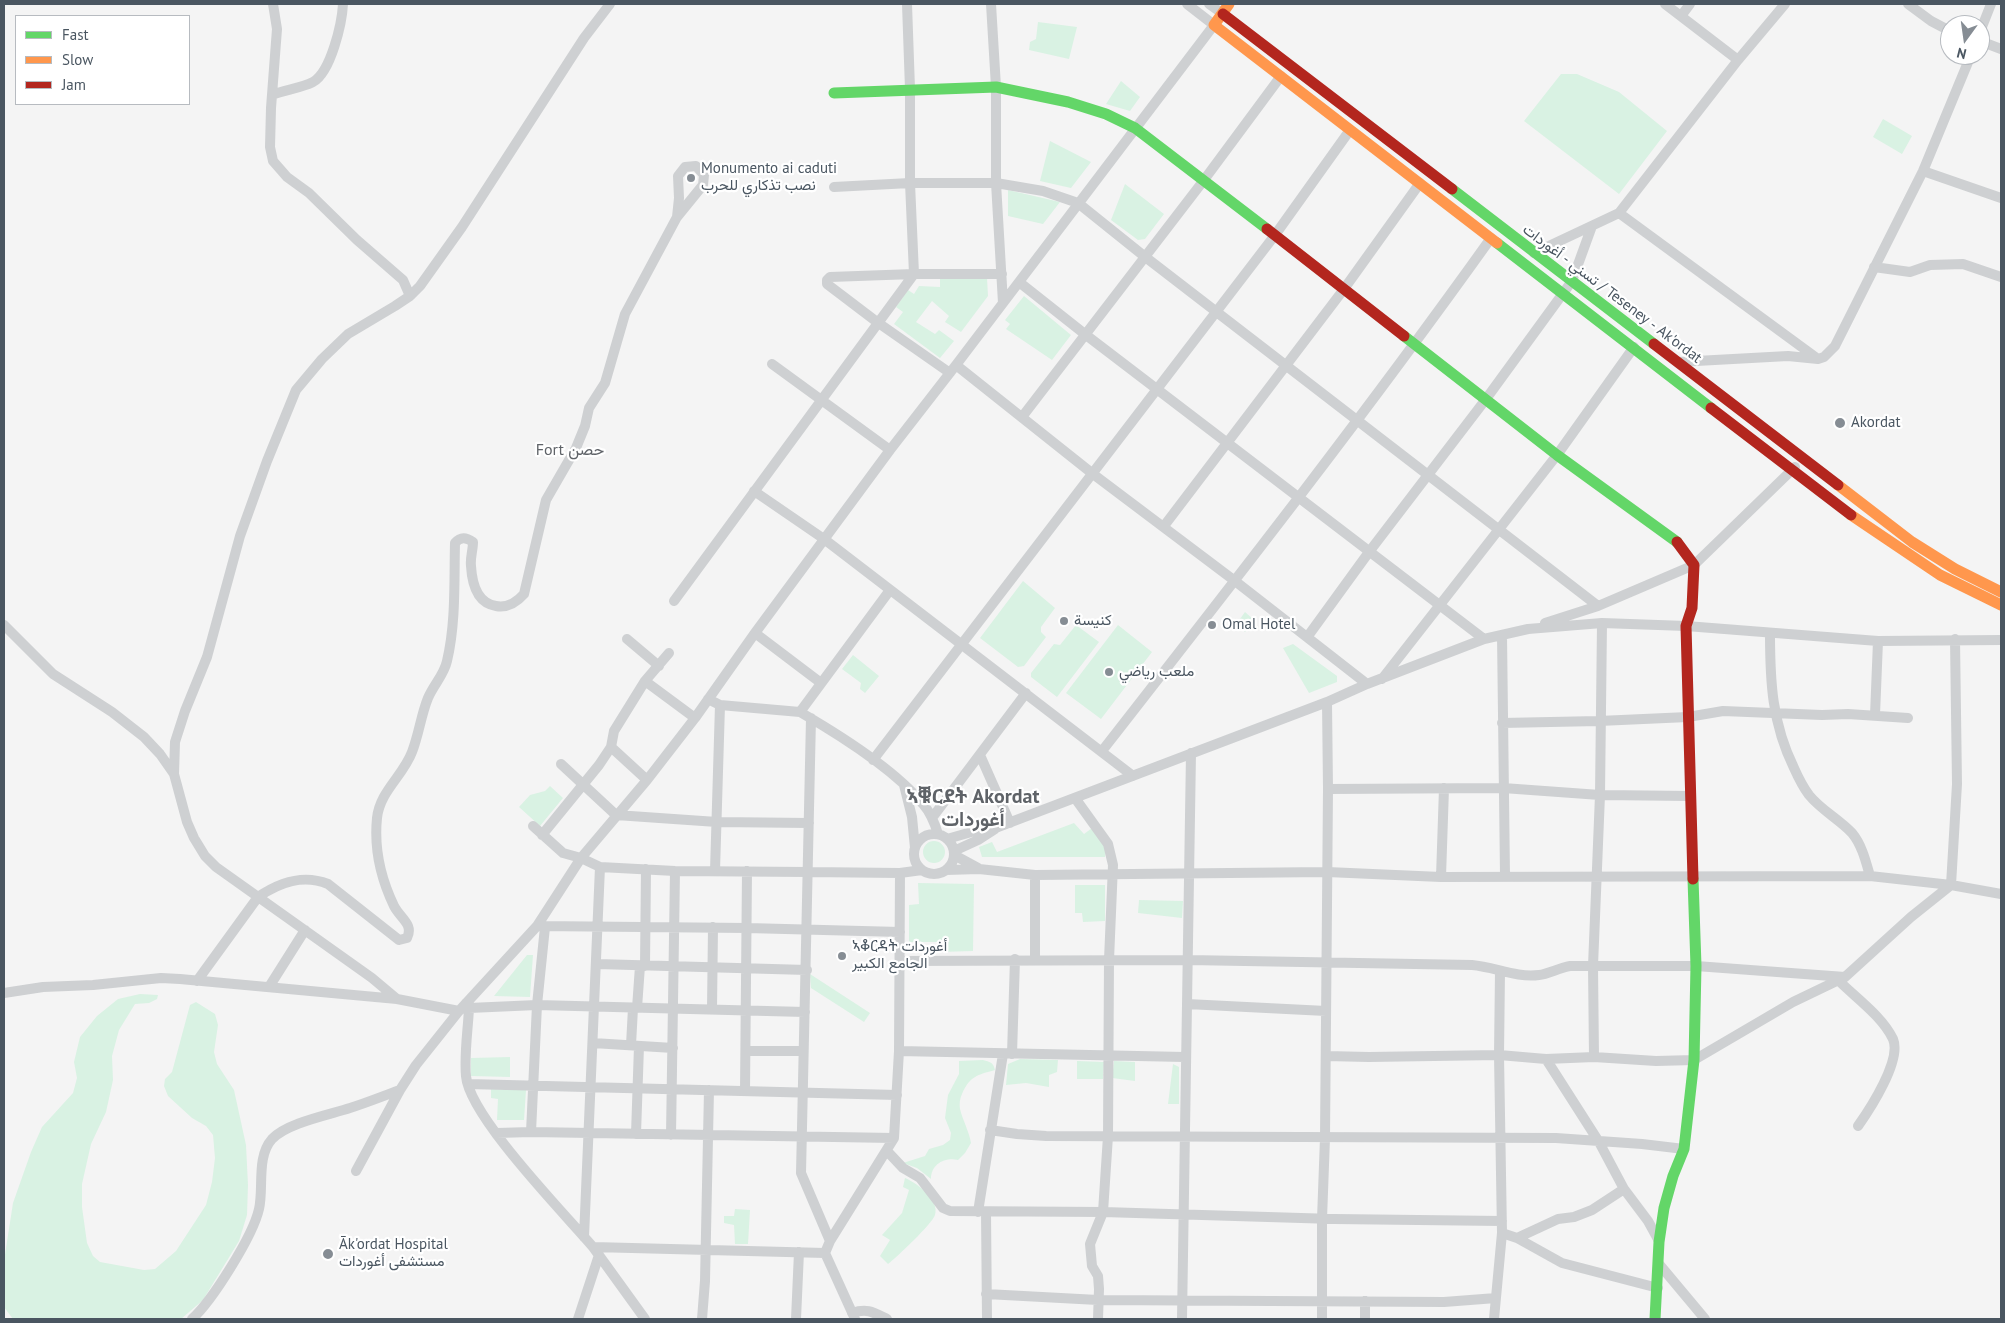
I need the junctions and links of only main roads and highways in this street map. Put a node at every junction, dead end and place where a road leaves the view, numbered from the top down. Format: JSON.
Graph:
{"nodes":[{"id":1,"x":1226,"y":9,"type":"edge"},
{"id":2,"x":834,"y":93,"type":"dead end"},
{"id":3,"x":2001,"y":592,"type":"edge"},
{"id":4,"x":2001,"y":605,"type":"edge"},
{"id":5,"x":1655,"y":1319,"type":"edge"}],
"edges":[{"from":1,"to":3,"type":"main road","name":"تسني - أغوردات / Teseney - Ak'ordat"},
{"from":1,"to":4,"type":"main road"},
{"from":2,"to":5,"type":"main road"}]}
